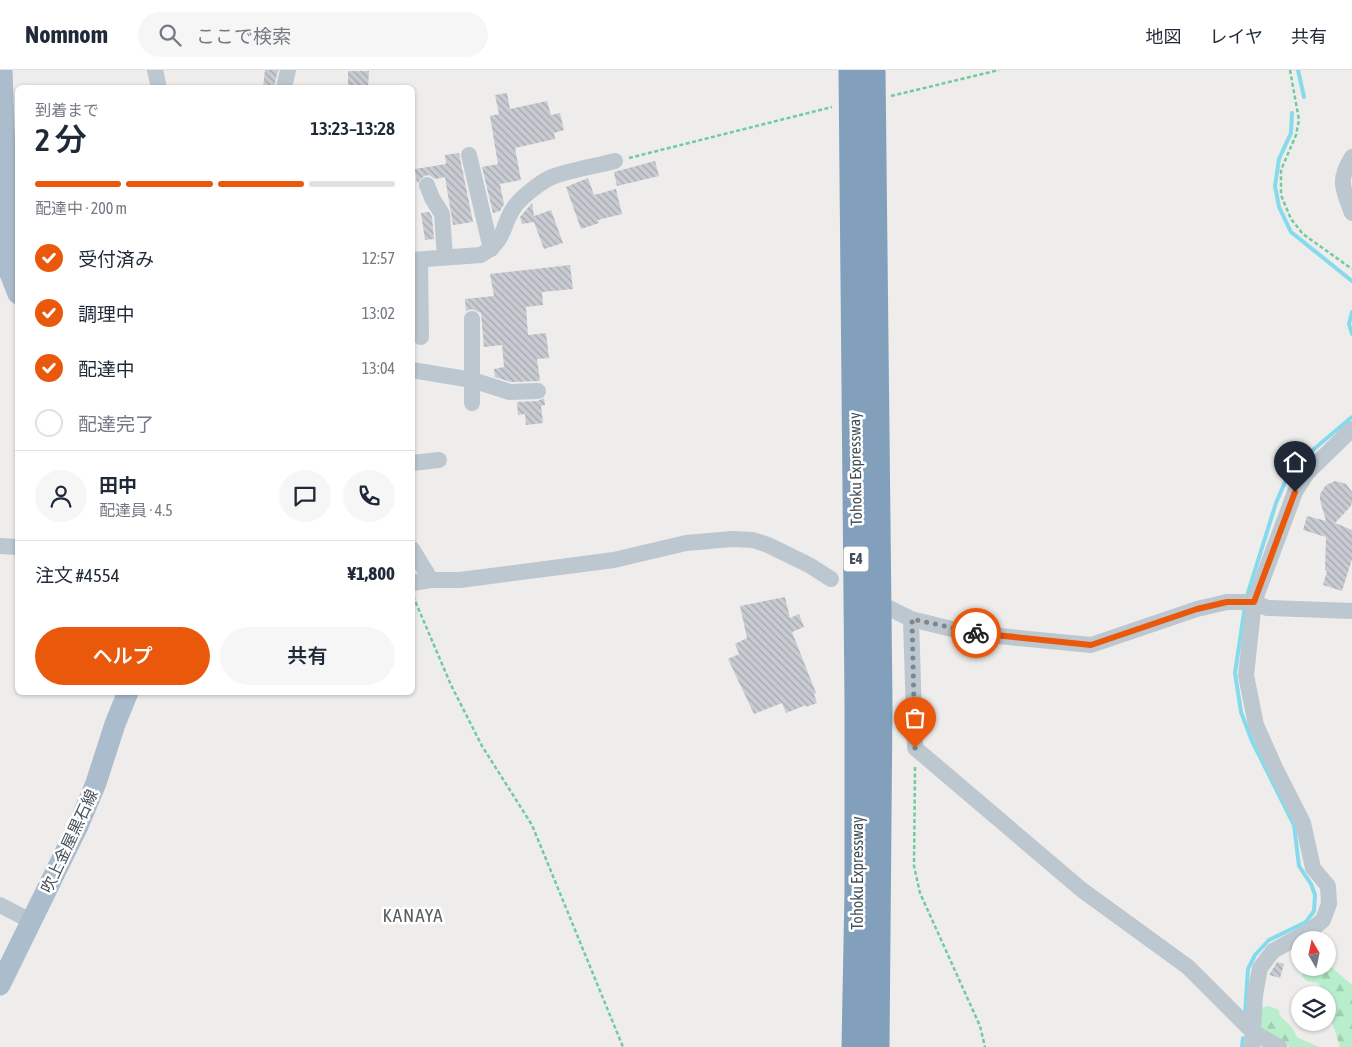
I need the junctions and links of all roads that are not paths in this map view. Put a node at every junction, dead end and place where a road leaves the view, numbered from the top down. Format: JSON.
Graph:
{"nodes":[{"id":1,"x":2,"y":70,"type":"edge"},
{"id":2,"x":155,"y":70,"type":"edge"},
{"id":3,"x":288,"y":70,"type":"edge"},
{"id":4,"x":851,"y":70,"type":"edge"},
{"id":5,"x":873,"y":70,"type":"edge"},
{"id":6,"x":158,"y":85,"type":"edge"},
{"id":7,"x":285,"y":85,"type":"edge"},
{"id":8,"x":2,"y":141,"type":"edge"},
{"id":9,"x":469,"y":155,"type":"dead end"},
{"id":10,"x":1352,"y":156,"type":"edge"},
{"id":11,"x":616,"y":161,"type":"road end"},
{"id":12,"x":427,"y":185,"type":"dead end"},
{"id":13,"x":1352,"y":214,"type":"edge"},
{"id":14,"x":12,"y":216,"type":"edge"},
{"id":15,"x":4,"y":245,"type":"edge"},
{"id":16,"x":490,"y":249,"type":"junction"},
{"id":17,"x":445,"y":257,"type":"junction"},
{"id":18,"x":416,"y":260,"type":"edge"},
{"id":19,"x":15,"y":287,"type":"edge"},
{"id":20,"x":472,"y":319,"type":"dead end"},
{"id":21,"x":421,"y":337,"type":"dead end"},
{"id":22,"x":415,"y":370,"type":"edge"},
{"id":23,"x":472,"y":380,"type":"junction"},
{"id":24,"x":538,"y":391,"type":"dead end"},
{"id":25,"x":472,"y":402,"type":"dead end"},
{"id":26,"x":1352,"y":429,"type":"edge"},
{"id":27,"x":439,"y":460,"type":"dead end"},
{"id":28,"x":415,"y":463,"type":"edge"},
{"id":29,"x":0,"y":546,"type":"edge"},
{"id":30,"x":15,"y":547,"type":"edge"},
{"id":31,"x":415,"y":554,"type":"edge"},
{"id":32,"x":831,"y":579,"type":"dead end"},
{"id":33,"x":431,"y":580,"type":"junction"},
{"id":34,"x":415,"y":583,"type":"edge"},
{"id":35,"x":1249,"y":602,"type":"junction"},
{"id":36,"x":889,"y":608,"type":"dead end"},
{"id":37,"x":1352,"y":611,"type":"edge"},
{"id":38,"x":912,"y":619,"type":"junction"},
{"id":39,"x":127,"y":695,"type":"edge"},
{"id":40,"x":0,"y":905,"type":"edge"},
{"id":41,"x":31,"y":921,"type":"junction"},
{"id":42,"x":0,"y":985,"type":"edge"},
{"id":43,"x":1252,"y":1039,"type":"edge"},
{"id":44,"x":854,"y":1047,"type":"edge"},
{"id":45,"x":877,"y":1047,"type":"edge"},
{"id":46,"x":1279,"y":1047,"type":"edge"}],
"edges":[{"from":1,"to":8,"type":"main road"},
{"from":2,"to":6,"type":"street"},
{"from":3,"to":7,"type":"street"},
{"from":4,"to":44,"type":"highway","name":"Tohoku Expressway","number":"E4"},
{"from":5,"to":45,"type":"highway","name":"Tohoku Expressway","number":"E4"},
{"from":8,"to":14,"type":"main road"},
{"from":9,"to":16,"type":"street"},
{"from":10,"to":13,"type":"street"},
{"from":11,"to":16,"type":"street"},
{"from":12,"to":17,"type":"street"},
{"from":14,"to":15,"type":"main road"},
{"from":15,"to":19,"type":"main road"},
{"from":16,"to":17,"type":"street"},
{"from":17,"to":18,"type":"street"},
{"from":18,"to":21,"type":"street"},
{"from":20,"to":23,"type":"street"},
{"from":22,"to":23,"type":"street"},
{"from":23,"to":24,"type":"street"},
{"from":23,"to":25,"type":"street"},
{"from":26,"to":35,"type":"street"},
{"from":27,"to":28,"type":"street"},
{"from":29,"to":30,"type":"street"},
{"from":31,"to":33,"type":"street"},
{"from":32,"to":33,"type":"street"},
{"from":33,"to":34,"type":"street"},
{"from":35,"to":37,"type":"street"},
{"from":35,"to":38,"type":"street"},
{"from":35,"to":43,"type":"street"},
{"from":36,"to":38,"type":"street"},
{"from":38,"to":43,"type":"street"},
{"from":39,"to":41,"type":"main road","name":"吹上金屋黒石線"},
{"from":40,"to":41,"type":"street"},
{"from":41,"to":42,"type":"main road","name":"吹上金屋黒石線"},
{"from":43,"to":46,"type":"street"}]}
